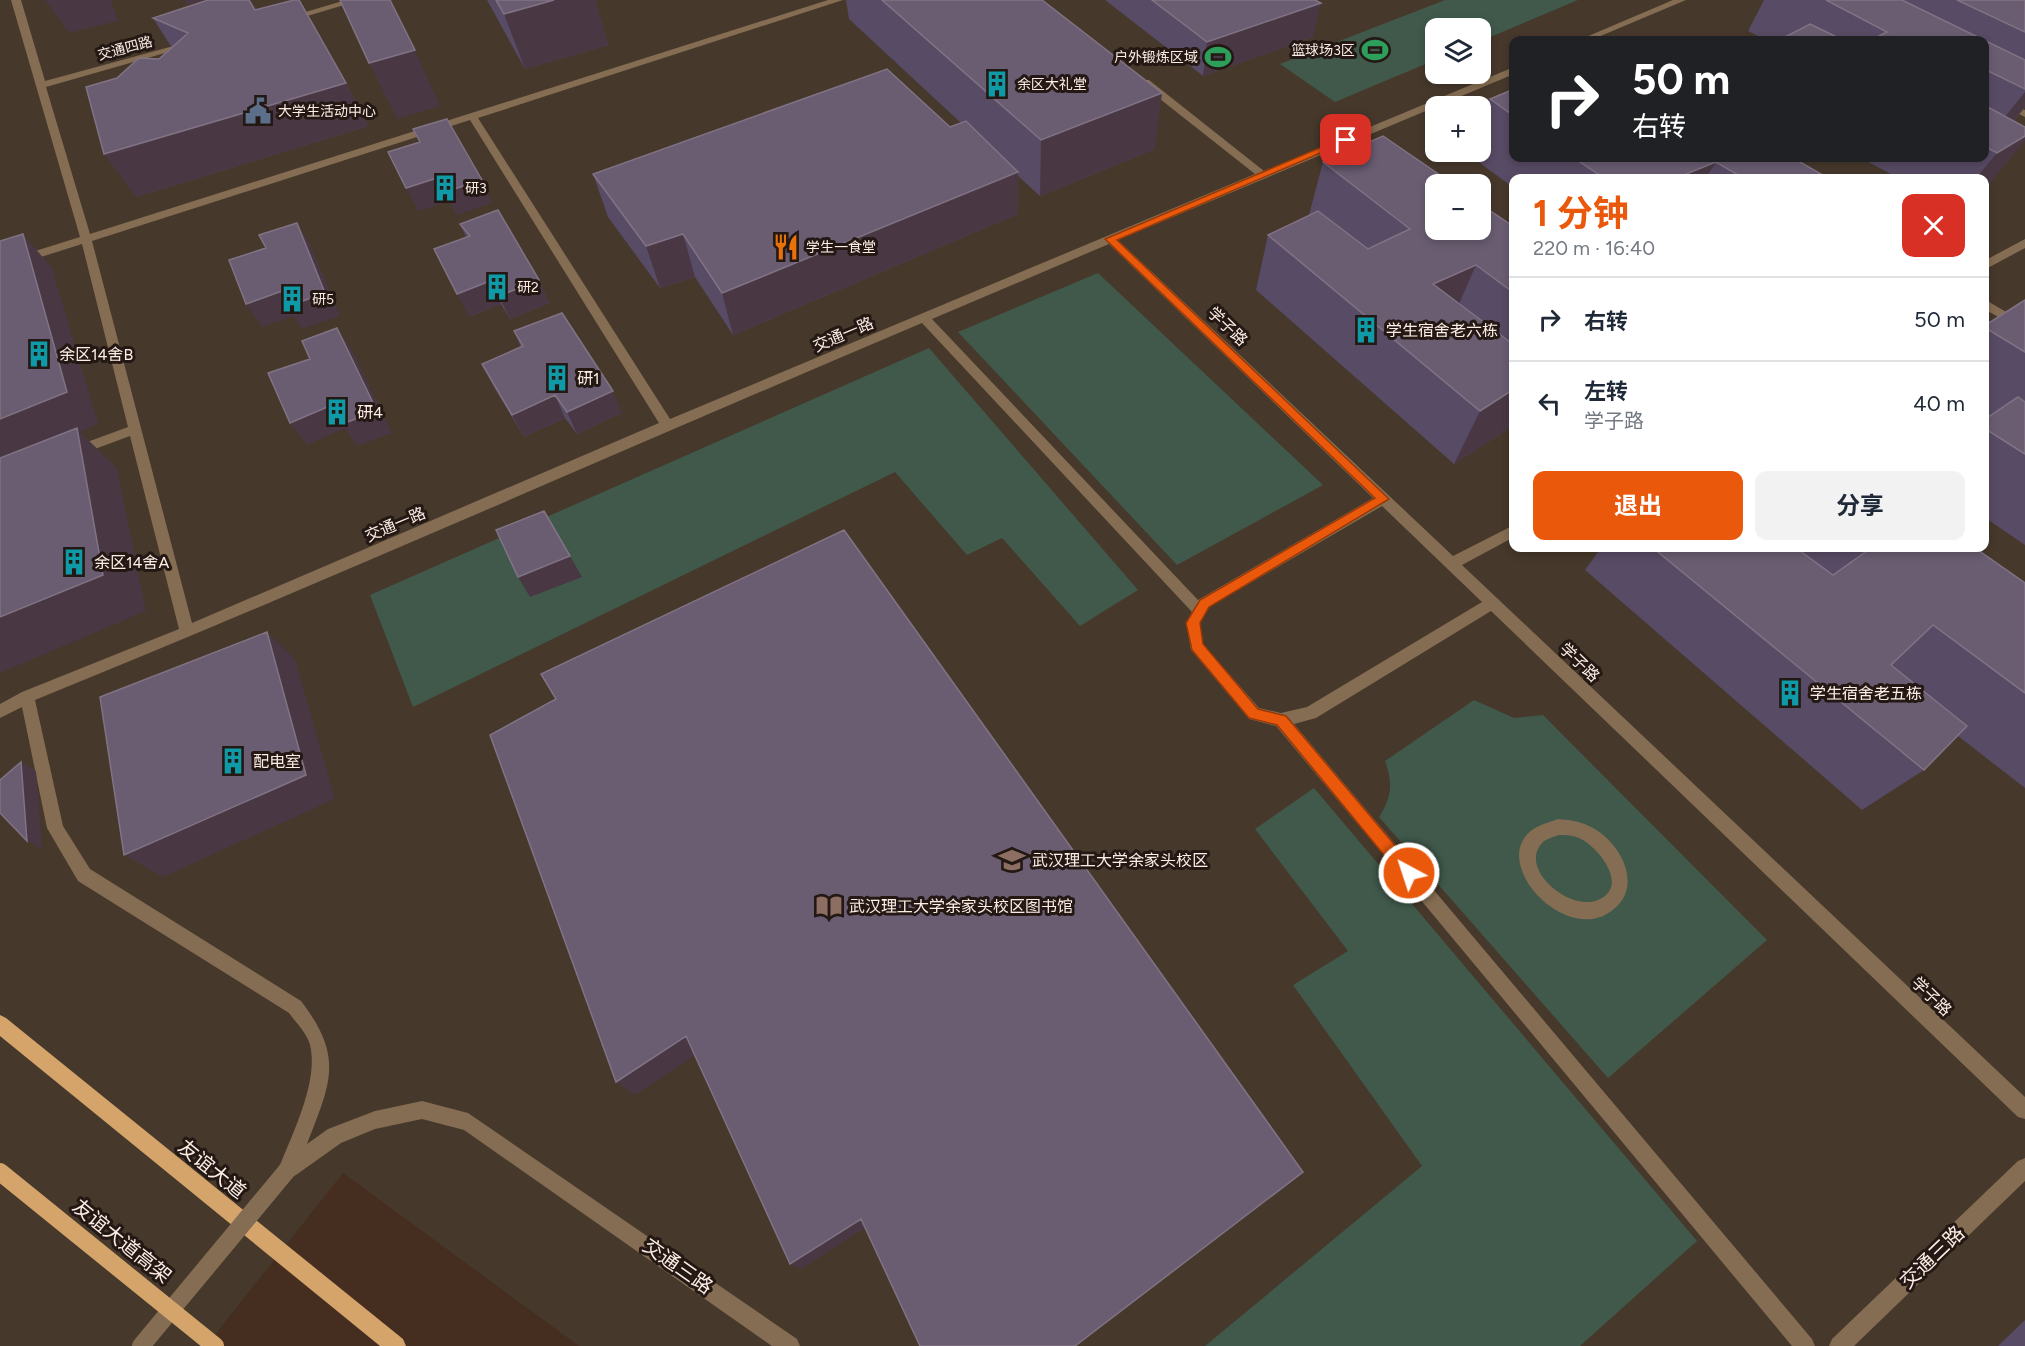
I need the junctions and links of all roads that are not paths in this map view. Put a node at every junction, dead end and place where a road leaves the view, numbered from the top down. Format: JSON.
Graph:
{"nodes":[{"id":1,"x":16,"y":0,"type":"edge"},
{"id":2,"x":356,"y":0,"type":"edge"},
{"id":3,"x":838,"y":0,"type":"edge"},
{"id":4,"x":1681,"y":0,"type":"edge"},
{"id":5,"x":277,"y":21,"type":"edge"},
{"id":6,"x":1594,"y":36,"type":"edge"},
{"id":7,"x":198,"y":42,"type":"edge"},
{"id":8,"x":1509,"y":72,"type":"edge"},
{"id":9,"x":1134,"y":73,"type":"edge"},
{"id":10,"x":41,"y":85,"type":"junction"},
{"id":11,"x":1989,"y":96,"type":"edge"},
{"id":12,"x":2025,"y":114,"type":"edge"},
{"id":13,"x":472,"y":116,"type":"junction"},
{"id":14,"x":1263,"y":175,"type":"junction"},
{"id":15,"x":86,"y":238,"type":"junction"},
{"id":16,"x":1110,"y":239,"type":"junction"},
{"id":17,"x":2025,"y":243,"type":"edge"},
{"id":18,"x":1989,"y":263,"type":"edge"},
{"id":19,"x":0,"y":266,"type":"edge"},
{"id":20,"x":1989,"y":306,"type":"edge"},
{"id":21,"x":924,"y":318,"type":"junction"},
{"id":22,"x":2025,"y":328,"type":"edge"},
{"id":23,"x":668,"y":425,"type":"junction"},
{"id":24,"x":136,"y":429,"type":"junction"},
{"id":25,"x":63,"y":456,"type":"edge"},
{"id":26,"x":1383,"y":499,"type":"junction"},
{"id":27,"x":1509,"y":533,"type":"edge"},
{"id":28,"x":1450,"y":564,"type":"junction"},
{"id":29,"x":1492,"y":603,"type":"junction"},
{"id":30,"x":1200,"y":611,"type":"junction"},
{"id":31,"x":187,"y":632,"type":"junction"},
{"id":32,"x":27,"y":697,"type":"junction"},
{"id":33,"x":0,"y":711,"type":"edge"},
{"id":34,"x":1281,"y":720,"type":"junction"},
{"id":35,"x":1597,"y":840,"type":"joint"},
{"id":36,"x":0,"y":1024,"type":"edge"},
{"id":37,"x":2025,"y":1110,"type":"edge"},
{"id":38,"x":290,"y":1168,"type":"junction"},
{"id":39,"x":2025,"y":1168,"type":"edge"},
{"id":40,"x":0,"y":1172,"type":"edge"},
{"id":41,"x":141,"y":1346,"type":"edge"},
{"id":42,"x":215,"y":1346,"type":"edge"},
{"id":43,"x":396,"y":1346,"type":"edge"},
{"id":44,"x":790,"y":1346,"type":"edge"},
{"id":45,"x":1805,"y":1346,"type":"edge"},
{"id":46,"x":1839,"y":1346,"type":"edge"}],
"edges":[{"from":1,"to":10,"type":"street"},
{"from":2,"to":5,"type":"street"},
{"from":3,"to":13,"type":"street"},
{"from":4,"to":6,"type":"street"},
{"from":7,"to":10,"type":"street","name":"交通四路"},
{"from":8,"to":14,"type":"street","name":"交通一路"},
{"from":9,"to":14,"type":"street"},
{"from":10,"to":15,"type":"street"},
{"from":11,"to":12,"type":"street"},
{"from":13,"to":15,"type":"street"},
{"from":13,"to":23,"type":"street"},
{"from":14,"to":16,"type":"street","name":"交通一路"},
{"from":15,"to":19,"type":"street"},
{"from":15,"to":24,"type":"street"},
{"from":16,"to":21,"type":"street","name":"交通一路"},
{"from":16,"to":26,"type":"street","name":"学子路"},
{"from":17,"to":18,"type":"street"},
{"from":20,"to":22,"type":"street"},
{"from":21,"to":23,"type":"street","name":"交通一路"},
{"from":21,"to":30,"type":"street"},
{"from":23,"to":31,"type":"street","name":"交通一路"},
{"from":24,"to":25,"type":"street"},
{"from":24,"to":31,"type":"street"},
{"from":26,"to":28,"type":"street","name":"学子路"},
{"from":26,"to":30,"type":"street"},
{"from":27,"to":28,"type":"street"},
{"from":28,"to":29,"type":"street","name":"学子路"},
{"from":29,"to":34,"type":"street"},
{"from":29,"to":37,"type":"street","name":"学子路"},
{"from":30,"to":34,"type":"street"},
{"from":31,"to":32,"type":"street","name":"交通一路"},
{"from":32,"to":33,"type":"street","name":"交通一路"},
{"from":32,"to":38,"type":"street"},
{"from":34,"to":45,"type":"street"},
{"from":35,"to":35,"type":"street"},
{"from":36,"to":43,"type":"main road","name":"友谊大道"},
{"from":38,"to":41,"type":"street","bridge":true},
{"from":38,"to":44,"type":"street","name":"交通三路"},
{"from":39,"to":46,"type":"street","name":"交通三路"},
{"from":40,"to":42,"type":"main road","name":"友谊大道高架","bridge":true}]}
